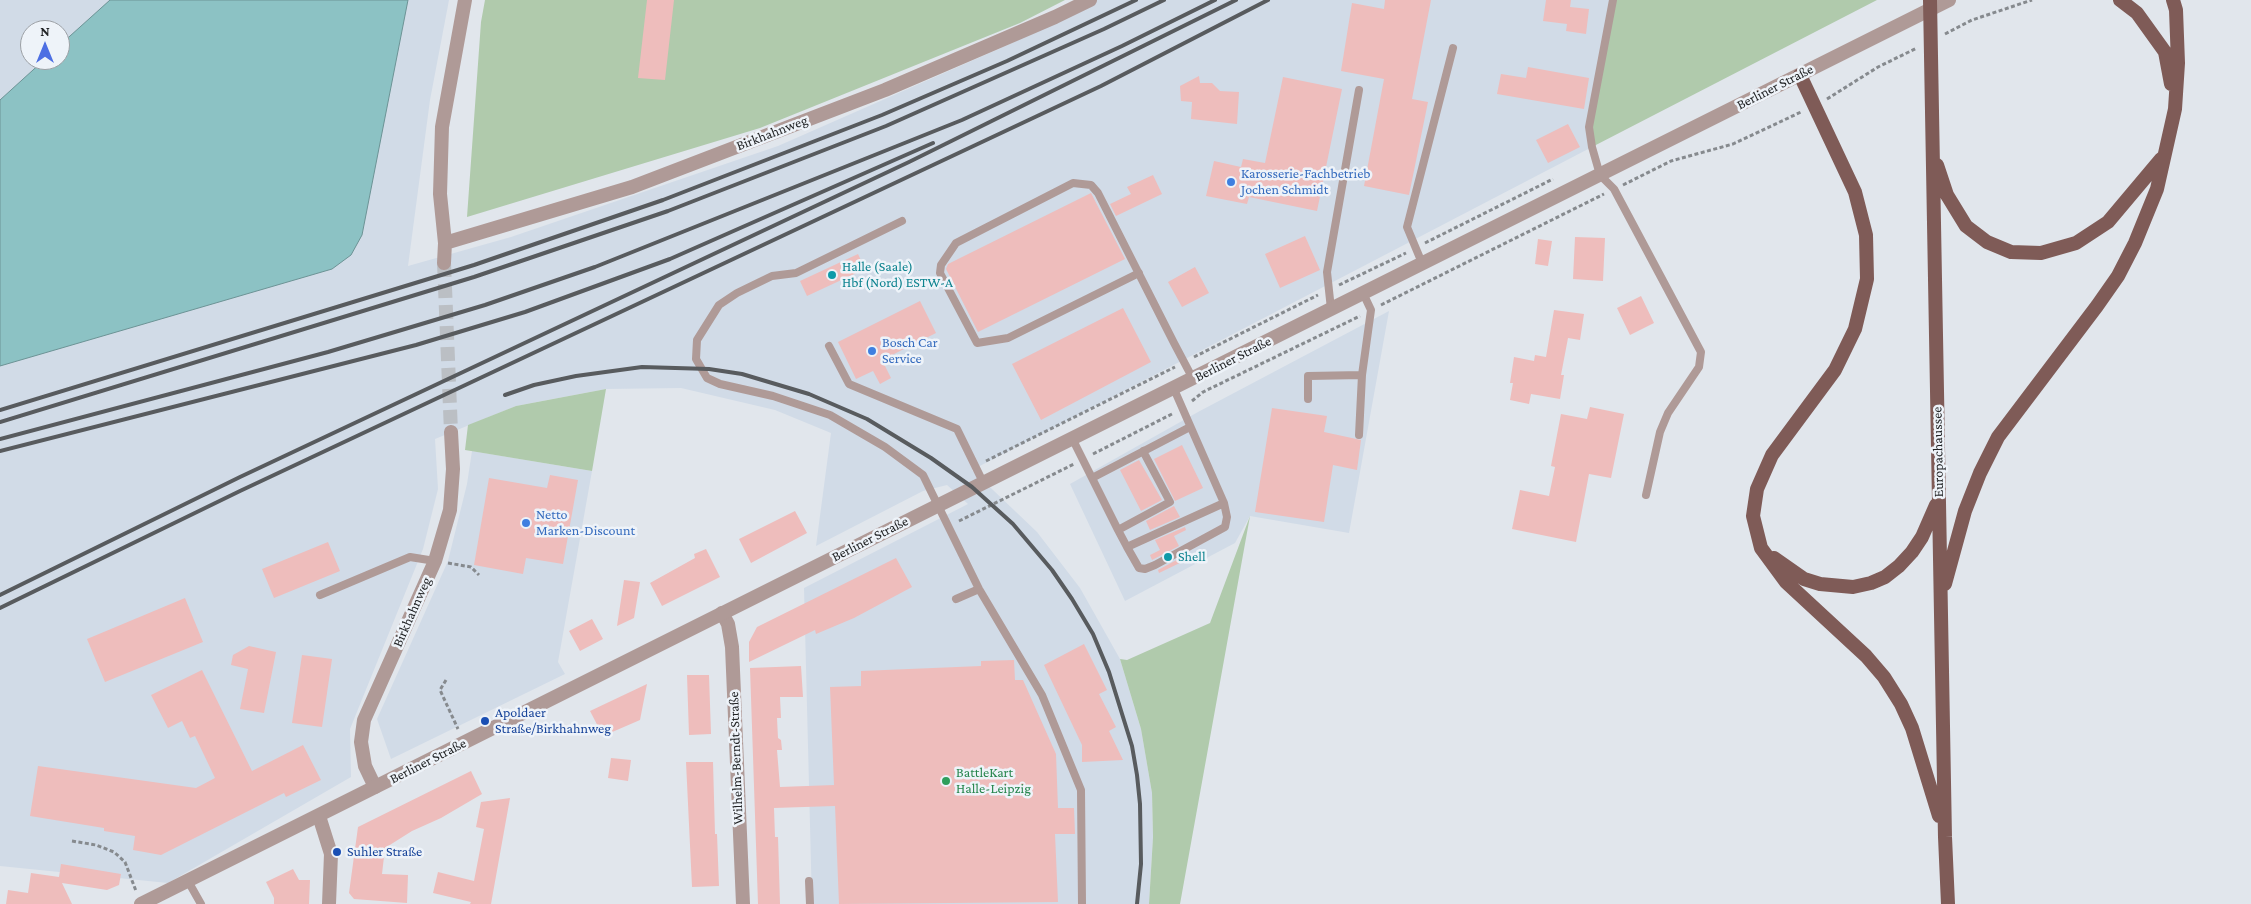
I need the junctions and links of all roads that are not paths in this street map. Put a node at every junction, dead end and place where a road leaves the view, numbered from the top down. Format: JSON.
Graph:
{"nodes":[{"id":1,"x":464,"y":0,"type":"edge"},
{"id":2,"x":1090,"y":0,"type":"edge"},
{"id":3,"x":1613,"y":0,"type":"edge"},
{"id":4,"x":1930,"y":0,"type":"edge"},
{"id":5,"x":1949,"y":0,"type":"edge"},
{"id":6,"x":2120,"y":0,"type":"edge"},
{"id":7,"x":2173,"y":0,"type":"edge"},
{"id":8,"x":1453,"y":48,"type":"dead end"},
{"id":9,"x":1800,"y":75,"type":"junction"},
{"id":10,"x":1359,"y":90,"type":"dead end"},
{"id":11,"x":2175,"y":109,"type":"junction"},
{"id":12,"x":1932,"y":152,"type":"junction"},
{"id":13,"x":2163,"y":156,"type":"junction"},
{"id":14,"x":1600,"y":175,"type":"junction"},
{"id":15,"x":902,"y":221,"type":"dead end"},
{"id":16,"x":445,"y":243,"type":"junction"},
{"id":17,"x":444,"y":264,"type":"tunnel mouth"},
{"id":18,"x":1422,"y":264,"type":"junction"},
{"id":19,"x":1138,"y":273,"type":"junction"},
{"id":20,"x":1362,"y":293,"type":"junction"},
{"id":21,"x":1331,"y":309,"type":"junction"},
{"id":22,"x":829,"y":346,"type":"dead end"},
{"id":23,"x":1362,"y":375,"type":"junction"},
{"id":24,"x":1193,"y":379,"type":"junction"},
{"id":25,"x":1174,"y":389,"type":"junction"},
{"id":26,"x":1308,"y":399,"type":"dead end"},
{"id":27,"x":1190,"y":427,"type":"junction"},
{"id":28,"x":451,"y":432,"type":"tunnel mouth"},
{"id":29,"x":1359,"y":435,"type":"dead end"},
{"id":30,"x":1072,"y":438,"type":"junction"},
{"id":31,"x":1143,"y":452,"type":"junction"},
{"id":32,"x":1092,"y":478,"type":"junction"},
{"id":33,"x":983,"y":482,"type":"junction"},
{"id":34,"x":1646,"y":495,"type":"dead end"},
{"id":35,"x":1939,"y":497,"type":"junction"},
{"id":36,"x":1224,"y":503,"type":"junction"},
{"id":37,"x":937,"y":506,"type":"junction"},
{"id":38,"x":1118,"y":530,"type":"junction"},
{"id":39,"x":1127,"y":547,"type":"junction"},
{"id":40,"x":1761,"y":548,"type":"junction"},
{"id":41,"x":435,"y":561,"type":"junction"},
{"id":42,"x":979,"y":589,"type":"junction"},
{"id":43,"x":320,"y":596,"type":"dead end"},
{"id":44,"x":956,"y":599,"type":"dead end"},
{"id":45,"x":1940,"y":602,"type":"junction"},
{"id":46,"x":722,"y":613,"type":"junction"},
{"id":47,"x":376,"y":787,"type":"junction"},
{"id":48,"x":319,"y":816,"type":"junction"},
{"id":49,"x":1945,"y":837,"type":"junction"},
{"id":50,"x":188,"y":881,"type":"junction"},
{"id":51,"x":809,"y":882,"type":"dead end"},
{"id":52,"x":138,"y":898,"type":"edge"},
{"id":53,"x":201,"y":904,"type":"edge"},
{"id":54,"x":329,"y":904,"type":"edge"},
{"id":55,"x":743,"y":904,"type":"edge"},
{"id":56,"x":810,"y":904,"type":"edge"},
{"id":57,"x":1082,"y":904,"type":"edge"},
{"id":58,"x":1948,"y":904,"type":"edge"}],
"edges":[{"from":1,"to":16,"type":"street"},
{"from":2,"to":16,"type":"street","name":"Birkhahnweg"},
{"from":3,"to":14,"type":"lane"},
{"from":4,"to":12,"type":"main road","name":"Europachaussee"},
{"from":5,"to":9,"type":"street","name":"Berliner Straße"},
{"from":6,"to":11,"type":"main road"},
{"from":7,"to":11,"type":"main road"},
{"from":8,"to":18,"type":"lane"},
{"from":9,"to":14,"type":"street","name":"Berliner Straße"},
{"from":9,"to":40,"type":"main road"},
{"from":10,"to":21,"type":"lane"},
{"from":11,"to":13,"type":"main road"},
{"from":12,"to":13,"type":"main road"},
{"from":12,"to":35,"type":"main road","name":"Europachaussee"},
{"from":13,"to":45,"type":"main road"},
{"from":14,"to":18,"type":"street","name":"Berliner Straße"},
{"from":14,"to":34,"type":"lane"},
{"from":15,"to":37,"type":"lane"},
{"from":16,"to":17,"type":"street"},
{"from":18,"to":20,"type":"street","name":"Berliner Straße"},
{"from":19,"to":19,"type":"lane"},
{"from":19,"to":24,"type":"lane"},
{"from":20,"to":21,"type":"street","name":"Berliner Straße"},
{"from":20,"to":23,"type":"lane"},
{"from":21,"to":24,"type":"street","name":"Berliner Straße"},
{"from":22,"to":33,"type":"lane"},
{"from":23,"to":26,"type":"lane"},
{"from":23,"to":29,"type":"lane"},
{"from":24,"to":25,"type":"street","name":"Berliner Straße"},
{"from":25,"to":27,"type":"lane"},
{"from":25,"to":30,"type":"street","name":"Berliner Straße"},
{"from":27,"to":31,"type":"lane"},
{"from":27,"to":36,"type":"lane"},
{"from":28,"to":41,"type":"street","name":"Birkhahnweg"},
{"from":30,"to":32,"type":"lane"},
{"from":30,"to":33,"type":"street","name":"Berliner Straße"},
{"from":31,"to":32,"type":"lane"},
{"from":31,"to":38,"type":"lane"},
{"from":32,"to":38,"type":"lane"},
{"from":33,"to":37,"type":"street","name":"Berliner Straße"},
{"from":35,"to":40,"type":"main road"},
{"from":35,"to":45,"type":"main road","name":"Europachaussee"},
{"from":36,"to":39,"type":"lane"},
{"from":36,"to":39,"type":"lane"},
{"from":37,"to":42,"type":"lane"},
{"from":37,"to":46,"type":"street","name":"Berliner Straße"},
{"from":38,"to":39,"type":"lane"},
{"from":40,"to":49,"type":"main road"},
{"from":41,"to":43,"type":"lane"},
{"from":41,"to":47,"type":"street","name":"Birkhahnweg"},
{"from":42,"to":44,"type":"lane"},
{"from":42,"to":57,"type":"lane"},
{"from":45,"to":49,"type":"main road","name":"Europachaussee"},
{"from":46,"to":47,"type":"street","name":"Berliner Straße"},
{"from":46,"to":55,"type":"street","name":"Wilhelm-Berndt-Straße"},
{"from":47,"to":48,"type":"street","name":"Berliner Straße"},
{"from":48,"to":50,"type":"street","name":"Berliner Straße"},
{"from":48,"to":54,"type":"street"},
{"from":49,"to":58,"type":"main road","name":"Europachaussee"},
{"from":50,"to":52,"type":"street","name":"Berliner Straße"},
{"from":50,"to":53,"type":"lane"},
{"from":51,"to":56,"type":"lane"}]}
